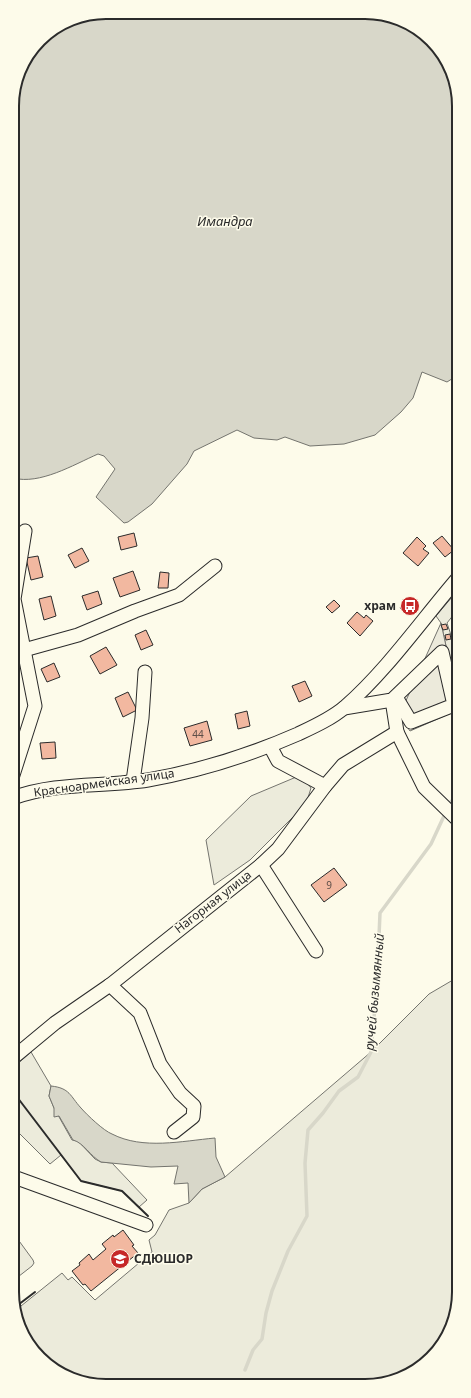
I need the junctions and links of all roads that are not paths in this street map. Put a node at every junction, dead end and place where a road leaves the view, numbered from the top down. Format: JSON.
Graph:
{"nodes":[{"id":1,"x":25,"y":531,"type":"dead end"},
{"id":2,"x":215,"y":566,"type":"dead end"},
{"id":3,"x":19,"y":568,"type":"edge"},
{"id":4,"x":452,"y":585,"type":"edge"},
{"id":5,"x":19,"y":624,"type":"edge"},
{"id":6,"x":24,"y":650,"type":"junction"},
{"id":7,"x":145,"y":672,"type":"dead end"},
{"id":8,"x":452,"y":678,"type":"edge"},
{"id":9,"x":394,"y":698,"type":"junction"},
{"id":10,"x":452,"y":706,"type":"edge"},
{"id":11,"x":344,"y":708,"type":"junction"},
{"id":12,"x":397,"y":732,"type":"junction"},
{"id":13,"x":270,"y":746,"type":"junction"},
{"id":14,"x":19,"y":756,"type":"edge"},
{"id":15,"x":133,"y":781,"type":"junction"},
{"id":16,"x":325,"y":786,"type":"junction"},
{"id":17,"x":19,"y":796,"type":"edge"},
{"id":18,"x":452,"y":814,"type":"edge"},
{"id":19,"x":261,"y":865,"type":"junction"},
{"id":20,"x":316,"y":951,"type":"dead end"},
{"id":21,"x":110,"y":985,"type":"junction"},
{"id":22,"x":19,"y":1053,"type":"edge"},
{"id":23,"x":174,"y":1132,"type":"dead end"},
{"id":24,"x":19,"y":1179,"type":"edge"},
{"id":25,"x":146,"y":1225,"type":"dead end"}],
"edges":[{"from":1,"to":3,"type":"street"},
{"from":2,"to":6,"type":"street"},
{"from":4,"to":11,"type":"street","name":"Красноармейская улица"},
{"from":5,"to":6,"type":"street"},
{"from":6,"to":14,"type":"street"},
{"from":7,"to":15,"type":"street"},
{"from":8,"to":9,"type":"street"},
{"from":9,"to":10,"type":"street"},
{"from":9,"to":11,"type":"street"},
{"from":9,"to":12,"type":"street"},
{"from":11,"to":13,"type":"street","name":"Красноармейская улица"},
{"from":12,"to":16,"type":"street","name":"Нагорная улица"},
{"from":12,"to":18,"type":"street"},
{"from":13,"to":15,"type":"street","name":"Красноармейская улица"},
{"from":13,"to":16,"type":"street"},
{"from":15,"to":17,"type":"street","name":"Красноармейская улица"},
{"from":16,"to":19,"type":"street","name":"Нагорная улица"},
{"from":19,"to":20,"type":"street"},
{"from":19,"to":21,"type":"street","name":"Нагорная улица"},
{"from":21,"to":22,"type":"street","name":"Нагорная улица"},
{"from":21,"to":23,"type":"street"},
{"from":24,"to":25,"type":"street"}]}
